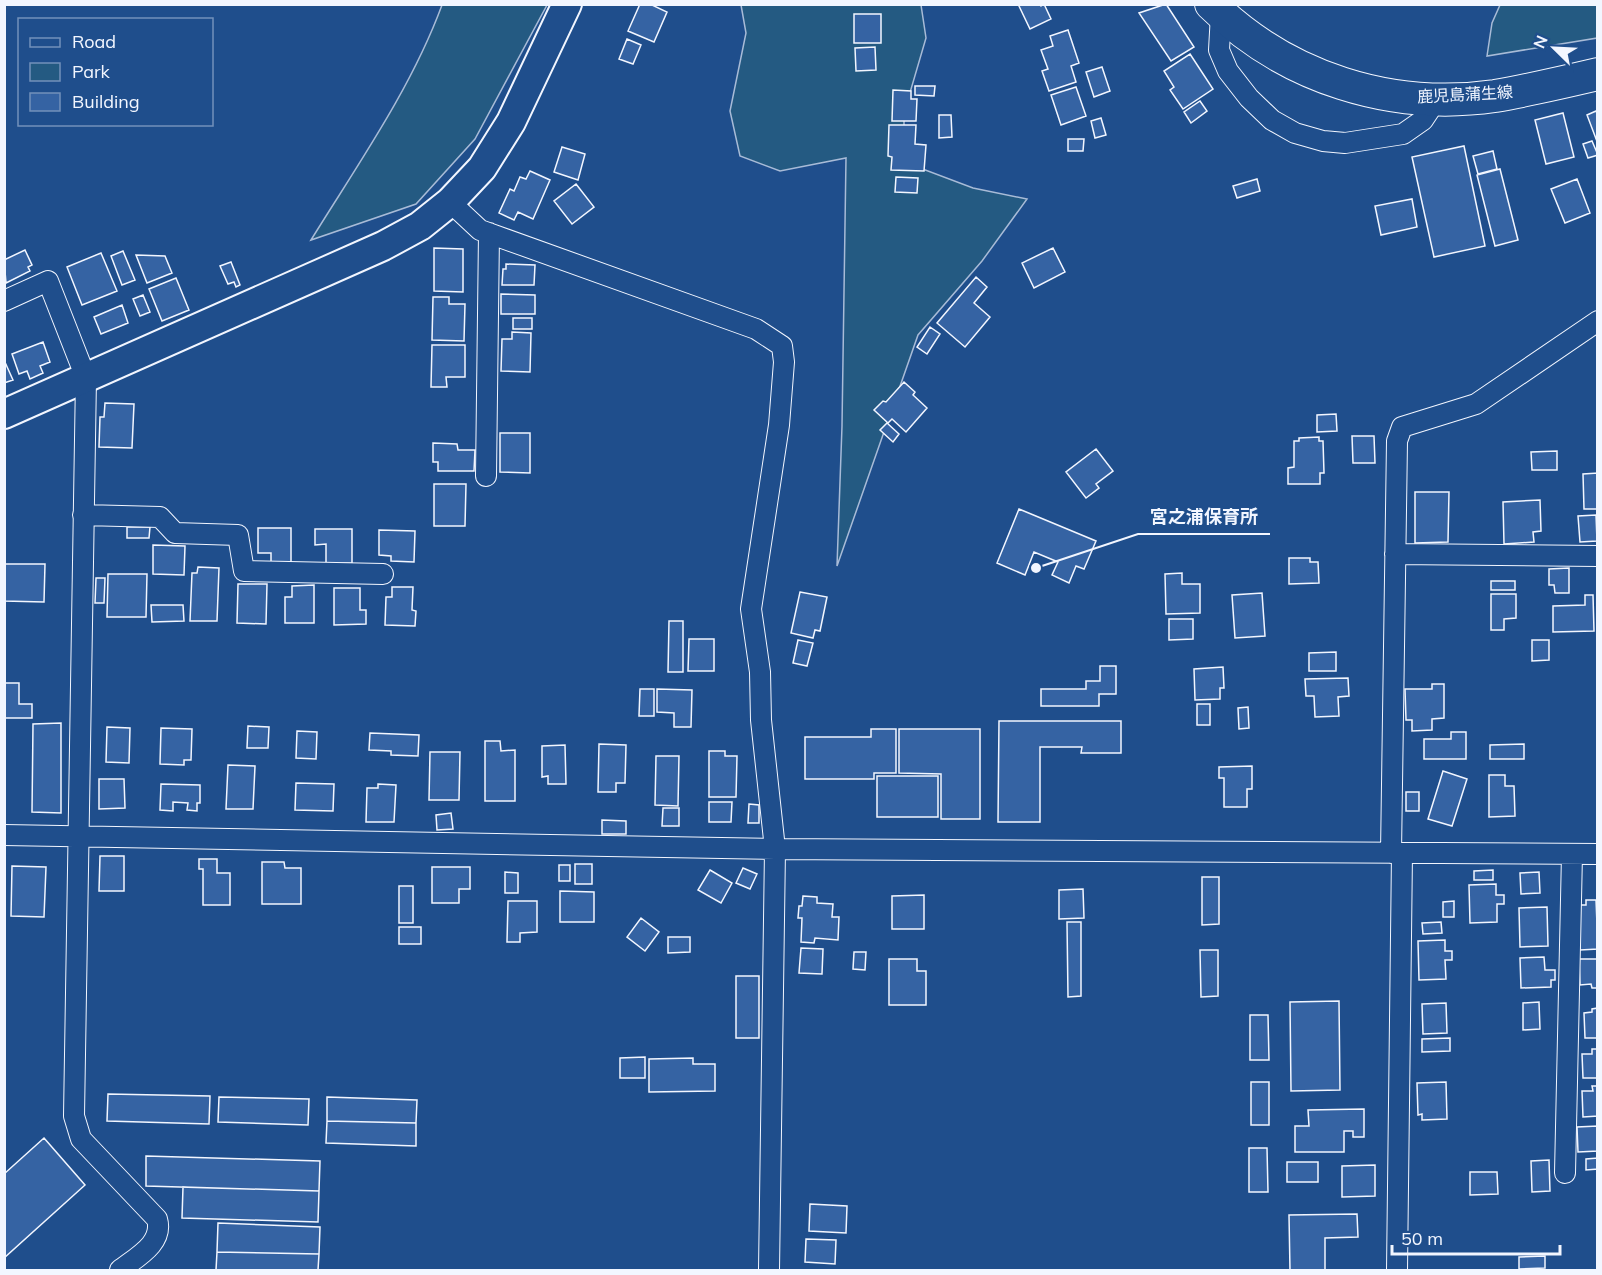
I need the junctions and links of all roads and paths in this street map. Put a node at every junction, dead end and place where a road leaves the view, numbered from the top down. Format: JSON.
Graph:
{"nodes":[{"id":1,"x":567,"y":4,"type":"edge"},
{"id":2,"x":1216,"y":9,"type":"edge"},
{"id":3,"x":1598,"y":74,"type":"edge"},
{"id":4,"x":1437,"y":99,"type":"junction"},
{"id":5,"x":450,"y":202,"type":"junction"},
{"id":6,"x":489,"y":233,"type":"junction"},
{"id":7,"x":4,"y":301,"type":"edge"},
{"id":8,"x":1598,"y":321,"type":"edge"},
{"id":9,"x":87,"y":378,"type":"junction"},
{"id":10,"x":4,"y":414,"type":"edge"},
{"id":11,"x":486,"y":476,"type":"dead end"},
{"id":12,"x":83,"y":515,"type":"junction"},
{"id":13,"x":1395,"y":554,"type":"junction"},
{"id":14,"x":1598,"y":556,"type":"edge"},
{"id":15,"x":383,"y":574,"type":"dead end"},
{"id":16,"x":4,"y":835,"type":"edge"},
{"id":17,"x":79,"y":835,"type":"junction"},
{"id":18,"x":775,"y":849,"type":"junction"},
{"id":19,"x":1396,"y":853,"type":"junction"},
{"id":20,"x":1572,"y":854,"type":"junction"},
{"id":21,"x":1598,"y":854,"type":"edge"},
{"id":22,"x":1565,"y":1173,"type":"dead end"},
{"id":23,"x":120,"y":1270,"type":"edge"},
{"id":24,"x":769,"y":1270,"type":"edge"},
{"id":25,"x":1397,"y":1270,"type":"edge"}],
"edges":[{"from":1,"to":5,"type":"street"},
{"from":2,"to":4,"type":"main road","name":"鹿児島蒲生線"},
{"from":2,"to":4,"type":"street"},
{"from":3,"to":4,"type":"main road","name":"鹿児島蒲生線"},
{"from":5,"to":6,"type":"street"},
{"from":5,"to":9,"type":"street"},
{"from":6,"to":11,"type":"street"},
{"from":6,"to":18,"type":"street"},
{"from":7,"to":9,"type":"street"},
{"from":8,"to":13,"type":"street"},
{"from":9,"to":10,"type":"street"},
{"from":9,"to":12,"type":"street"},
{"from":12,"to":15,"type":"street"},
{"from":12,"to":17,"type":"street"},
{"from":13,"to":14,"type":"street"},
{"from":13,"to":19,"type":"street"},
{"from":16,"to":17,"type":"street"},
{"from":17,"to":18,"type":"street"},
{"from":17,"to":23,"type":"street"},
{"from":18,"to":19,"type":"street"},
{"from":18,"to":24,"type":"street"},
{"from":19,"to":20,"type":"street"},
{"from":19,"to":25,"type":"street"},
{"from":20,"to":21,"type":"street"},
{"from":20,"to":22,"type":"street"}]}
